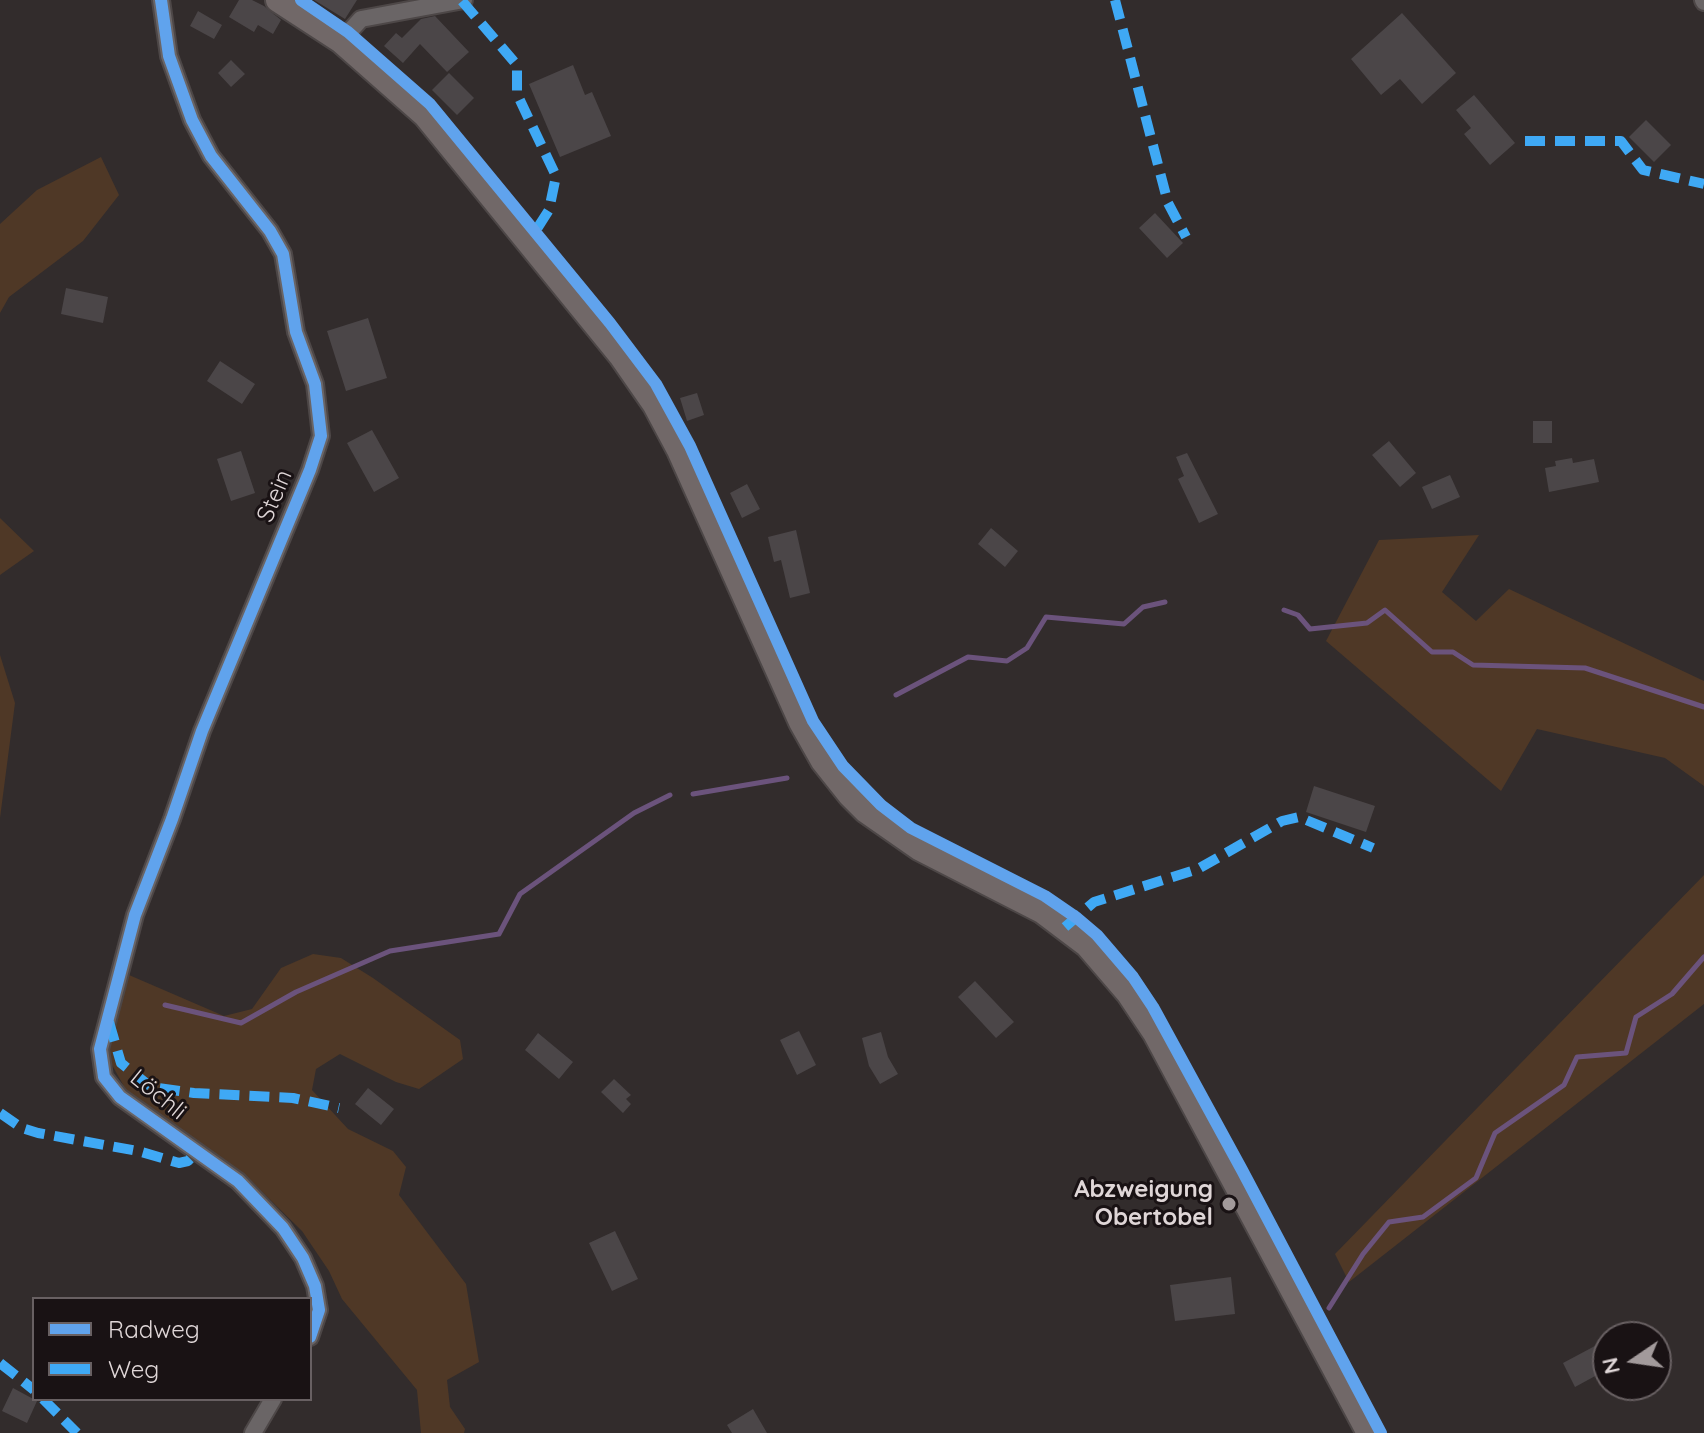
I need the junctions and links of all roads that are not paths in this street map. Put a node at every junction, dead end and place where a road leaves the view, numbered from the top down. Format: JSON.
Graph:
{"nodes":[{"id":1,"x":161,"y":0,"type":"edge"},
{"id":2,"x":278,"y":0,"type":"edge"},
{"id":3,"x":464,"y":0,"type":"edge"},
{"id":4,"x":341,"y":41,"type":"junction"},
{"id":5,"x":107,"y":1018,"type":"joint"},
{"id":6,"x":312,"y":1331,"type":"edge"},
{"id":7,"x":272,"y":1401,"type":"edge"},
{"id":8,"x":253,"y":1433,"type":"edge"},
{"id":9,"x":1369,"y":1433,"type":"edge"}],
"edges":[{"from":1,"to":5,"type":"street","name":"Stein"},
{"from":2,"to":4,"type":"main road"},
{"from":3,"to":4,"type":"street"},
{"from":4,"to":9,"type":"main road"},
{"from":5,"to":6,"type":"street","name":"Löchli"},
{"from":7,"to":8,"type":"street"}]}
